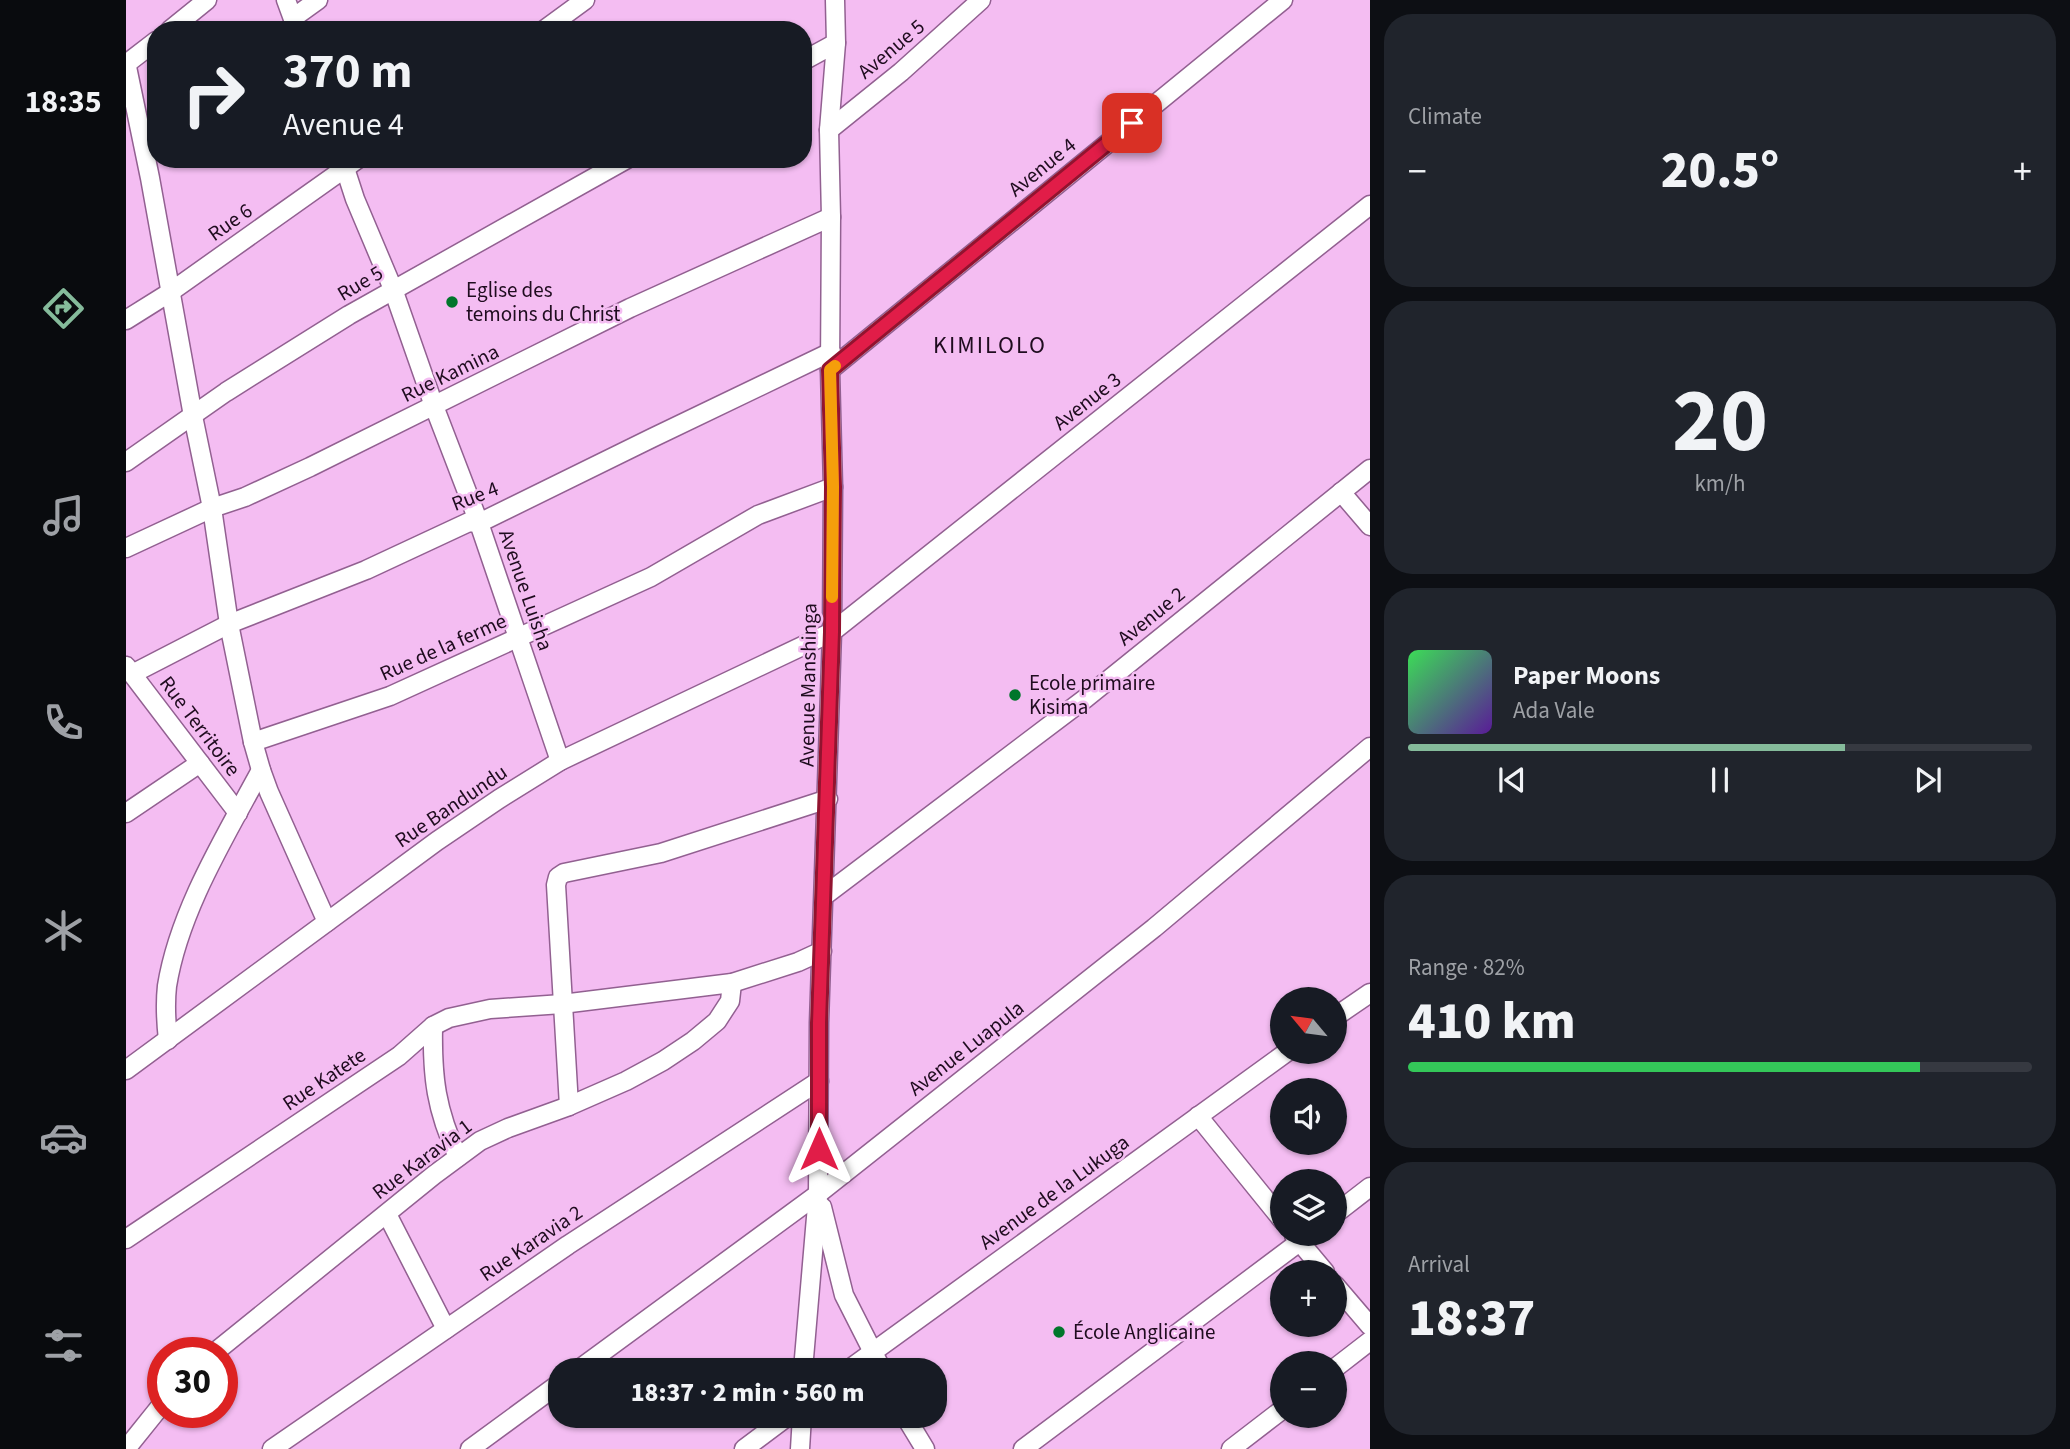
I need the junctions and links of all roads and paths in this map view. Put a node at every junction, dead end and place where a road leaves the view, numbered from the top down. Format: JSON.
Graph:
{"nodes":[{"id":1,"x":207,"y":0,"type":"edge"},
{"id":2,"x":286,"y":0,"type":"edge"},
{"id":3,"x":318,"y":0,"type":"edge"},
{"id":4,"x":585,"y":0,"type":"edge"},
{"id":5,"x":835,"y":0,"type":"edge"},
{"id":6,"x":982,"y":0,"type":"edge"},
{"id":7,"x":1283,"y":0,"type":"edge"},
{"id":8,"x":181,"y":21,"type":"edge"},
{"id":9,"x":294,"y":21,"type":"edge"},
{"id":10,"x":298,"y":21,"type":"edge"},
{"id":11,"x":556,"y":21,"type":"edge"},
{"id":12,"x":836,"y":43,"type":"junction"},
{"id":13,"x":147,"y":48,"type":"edge"},
{"id":14,"x":812,"y":56,"type":"edge"},
{"id":15,"x":126,"y":63,"type":"edge"},
{"id":16,"x":829,"y":130,"type":"junction"},
{"id":17,"x":147,"y":164,"type":"edge"},
{"id":18,"x":148,"y":168,"type":"edge"},
{"id":19,"x":340,"y":168,"type":"edge"},
{"id":20,"x":349,"y":168,"type":"edge"},
{"id":21,"x":611,"y":168,"type":"edge"},
{"id":22,"x":1370,"y":205,"type":"edge"},
{"id":23,"x":831,"y":217,"type":"junction"},
{"id":24,"x":393,"y":289,"type":"junction"},
{"id":25,"x":169,"y":293,"type":"junction"},
{"id":26,"x":126,"y":320,"type":"edge"},
{"id":27,"x":830,"y":361,"type":"junction"},
{"id":28,"x":434,"y":406,"type":"junction"},
{"id":29,"x":193,"y":416,"type":"junction"},
{"id":30,"x":126,"y":462,"type":"edge"},
{"id":31,"x":1370,"y":469,"type":"edge"},
{"id":32,"x":833,"y":487,"type":"junction"},
{"id":33,"x":1341,"y":492,"type":"junction"},
{"id":34,"x":212,"y":508,"type":"junction"},
{"id":35,"x":479,"y":523,"type":"junction"},
{"id":36,"x":1370,"y":526,"type":"edge"},
{"id":37,"x":126,"y":548,"type":"edge"},
{"id":38,"x":229,"y":624,"type":"junction"},
{"id":39,"x":832,"y":632,"type":"junction"},
{"id":40,"x":519,"y":638,"type":"junction"},
{"id":41,"x":129,"y":670,"type":"edge"},
{"id":42,"x":253,"y":742,"type":"junction"},
{"id":43,"x":1370,"y":747,"type":"edge"},
{"id":44,"x":560,"y":761,"type":"junction"},
{"id":45,"x":200,"y":763,"type":"junction"},
{"id":46,"x":261,"y":771,"type":"junction"},
{"id":47,"x":828,"y":799,"type":"junction"},
{"id":48,"x":126,"y":813,"type":"edge"},
{"id":49,"x":238,"y":813,"type":"junction"},
{"id":50,"x":824,"y":896,"type":"junction"},
{"id":51,"x":327,"y":922,"type":"junction"},
{"id":52,"x":822,"y":951,"type":"junction"},
{"id":53,"x":732,"y":983,"type":"junction"},
{"id":54,"x":1370,"y":993,"type":"edge"},
{"id":55,"x":562,"y":1004,"type":"junction"},
{"id":56,"x":1348,"y":1008,"type":"edge"},
{"id":57,"x":433,"y":1026,"type":"junction"},
{"id":58,"x":168,"y":1040,"type":"junction"},
{"id":59,"x":1270,"y":1064,"type":"edge"},
{"id":60,"x":126,"y":1070,"type":"edge"},
{"id":61,"x":819,"y":1081,"type":"junction"},
{"id":62,"x":569,"y":1107,"type":"junction"},
{"id":63,"x":1198,"y":1116,"type":"junction"},
{"id":64,"x":458,"y":1157,"type":"junction"},
{"id":65,"x":1370,"y":1187,"type":"edge"},
{"id":66,"x":818,"y":1194,"type":"junction"},
{"id":67,"x":1270,"y":1205,"type":"edge"},
{"id":68,"x":1347,"y":1205,"type":"edge"},
{"id":69,"x":387,"y":1214,"type":"junction"},
{"id":70,"x":126,"y":1239,"type":"edge"},
{"id":71,"x":1288,"y":1246,"type":"edge"},
{"id":72,"x":1347,"y":1299,"type":"edge"},
{"id":73,"x":1370,"y":1326,"type":"edge"},
{"id":74,"x":446,"y":1329,"type":"junction"},
{"id":75,"x":234,"y":1337,"type":"edge"},
{"id":76,"x":1370,"y":1341,"type":"edge"},
{"id":77,"x":873,"y":1352,"type":"junction"},
{"id":78,"x":594,"y":1358,"type":"edge"},
{"id":79,"x":804,"y":1358,"type":"edge"},
{"id":80,"x":865,"y":1358,"type":"edge"},
{"id":81,"x":876,"y":1358,"type":"edge"},
{"id":82,"x":1347,"y":1359,"type":"edge"},
{"id":83,"x":548,"y":1392,"type":"edge"},
{"id":84,"x":1270,"y":1419,"type":"edge"},
{"id":85,"x":147,"y":1422,"type":"edge"},
{"id":86,"x":772,"y":1428,"type":"edge"},
{"id":87,"x":801,"y":1428,"type":"edge"},
{"id":88,"x":912,"y":1428,"type":"edge"},
{"id":89,"x":126,"y":1449,"type":"edge"},
{"id":90,"x":272,"y":1449,"type":"edge"},
{"id":91,"x":470,"y":1449,"type":"edge"},
{"id":92,"x":744,"y":1449,"type":"edge"},
{"id":93,"x":800,"y":1449,"type":"edge"},
{"id":94,"x":925,"y":1449,"type":"edge"},
{"id":95,"x":1023,"y":1449,"type":"edge"},
{"id":96,"x":1231,"y":1449,"type":"edge"}],
"edges":[{"from":1,"to":8,"type":"street"},
{"from":2,"to":9,"type":"street"},
{"from":3,"to":10,"type":"street"},
{"from":4,"to":11,"type":"street"},
{"from":5,"to":12,"type":"street","name":"Avenue Manshinga"},
{"from":6,"to":16,"type":"street","name":"Avenue 5"},
{"from":7,"to":27,"type":"street","name":"Avenue 4"},
{"from":12,"to":14,"type":"street"},
{"from":12,"to":16,"type":"street","name":"Avenue Manshinga"},
{"from":13,"to":15,"type":"street"},
{"from":15,"to":17,"type":"street"},
{"from":16,"to":23,"type":"street","name":"Avenue Manshinga"},
{"from":18,"to":25,"type":"street"},
{"from":19,"to":25,"type":"street","name":"Rue 6"},
{"from":20,"to":24,"type":"street","name":"Avenue Luisha"},
{"from":21,"to":24,"type":"street","name":"Rue 5"},
{"from":22,"to":39,"type":"street","name":"Avenue 3"},
{"from":23,"to":27,"type":"street","name":"Avenue Manshinga"},
{"from":23,"to":28,"type":"street","name":"Rue Kamina"},
{"from":24,"to":28,"type":"street","name":"Avenue Luisha"},
{"from":24,"to":29,"type":"street","name":"Rue 5"},
{"from":25,"to":26,"type":"street","name":"Rue 6"},
{"from":25,"to":29,"type":"street"},
{"from":27,"to":32,"type":"street","name":"Avenue Manshinga"},
{"from":27,"to":35,"type":"street","name":"Rue 4"},
{"from":28,"to":34,"type":"street","name":"Rue Kamina"},
{"from":28,"to":35,"type":"street","name":"Avenue Luisha"},
{"from":29,"to":30,"type":"street","name":"Rue 5"},
{"from":29,"to":34,"type":"street"},
{"from":31,"to":33,"type":"street","name":"Avenue 2"},
{"from":32,"to":39,"type":"street","name":"Avenue Manshinga"},
{"from":32,"to":40,"type":"street","name":"Rue de la ferme"},
{"from":33,"to":36,"type":"street"},
{"from":33,"to":50,"type":"street","name":"Avenue 2"},
{"from":34,"to":37,"type":"street","name":"Rue Kamina"},
{"from":34,"to":38,"type":"street"},
{"from":35,"to":38,"type":"street","name":"Rue 4"},
{"from":35,"to":40,"type":"street","name":"Avenue Luisha"},
{"from":38,"to":41,"type":"street","name":"Rue 4"},
{"from":38,"to":42,"type":"street"},
{"from":39,"to":44,"type":"street","name":"Rue Bandundu"},
{"from":39,"to":47,"type":"street","name":"Avenue Manshinga"},
{"from":40,"to":42,"type":"street","name":"Rue de la ferme"},
{"from":40,"to":44,"type":"street","name":"Avenue Luisha"},
{"from":41,"to":45,"type":"street","name":"Rue Territoire"},
{"from":42,"to":46,"type":"street"},
{"from":43,"to":66,"type":"street","name":"Avenue Luapula"},
{"from":44,"to":51,"type":"street","name":"Rue Bandundu"},
{"from":45,"to":48,"type":"street"},
{"from":45,"to":49,"type":"street","name":"Rue Territoire"},
{"from":46,"to":49,"type":"street"},
{"from":46,"to":51,"type":"street"},
{"from":47,"to":50,"type":"street","name":"Avenue Manshinga"},
{"from":47,"to":55,"type":"street"},
{"from":49,"to":58,"type":"street"},
{"from":50,"to":52,"type":"street","name":"Avenue Manshinga"},
{"from":51,"to":58,"type":"street","name":"Rue Bandundu"},
{"from":52,"to":53,"type":"street","name":"Rue Katete"},
{"from":52,"to":61,"type":"street","name":"Avenue Manshinga"},
{"from":53,"to":55,"type":"street","name":"Rue Katete"},
{"from":53,"to":62,"type":"street","name":"Rue Karavia 1"},
{"from":54,"to":56,"type":"street"},
{"from":55,"to":57,"type":"street","name":"Rue Katete"},
{"from":55,"to":62,"type":"street"},
{"from":57,"to":64,"type":"street"},
{"from":57,"to":70,"type":"street","name":"Rue Katete"},
{"from":58,"to":60,"type":"street","name":"Rue Bandundu"},
{"from":59,"to":63,"type":"street","name":"Avenue de la Lukuga"},
{"from":61,"to":66,"type":"street","name":"Avenue Manshinga"},
{"from":61,"to":74,"type":"street","name":"Rue Karavia 2"},
{"from":62,"to":64,"type":"street","name":"Rue Karavia 1"},
{"from":63,"to":67,"type":"street"},
{"from":63,"to":77,"type":"street","name":"Avenue de la Lukuga"},
{"from":64,"to":69,"type":"street","name":"Rue Karavia 1"},
{"from":65,"to":68,"type":"street"},
{"from":66,"to":77,"type":"street"},
{"from":66,"to":78,"type":"street","name":"Avenue Luapula"},
{"from":66,"to":79,"type":"street","name":"Avenue Manshinga"},
{"from":69,"to":74,"type":"street"},
{"from":69,"to":75,"type":"street","name":"Rue Karavia 1"},
{"from":71,"to":95,"type":"street"},
{"from":72,"to":73,"type":"street"},
{"from":74,"to":90,"type":"street","name":"Rue Karavia 2"},
{"from":76,"to":82,"type":"street"},
{"from":77,"to":80,"type":"street","name":"Avenue de la Lukuga"},
{"from":77,"to":81,"type":"street"},
{"from":83,"to":91,"type":"street"},
{"from":84,"to":96,"type":"street"},
{"from":85,"to":89,"type":"street"},
{"from":86,"to":92,"type":"street"},
{"from":87,"to":93,"type":"street"},
{"from":88,"to":94,"type":"street"}]}
